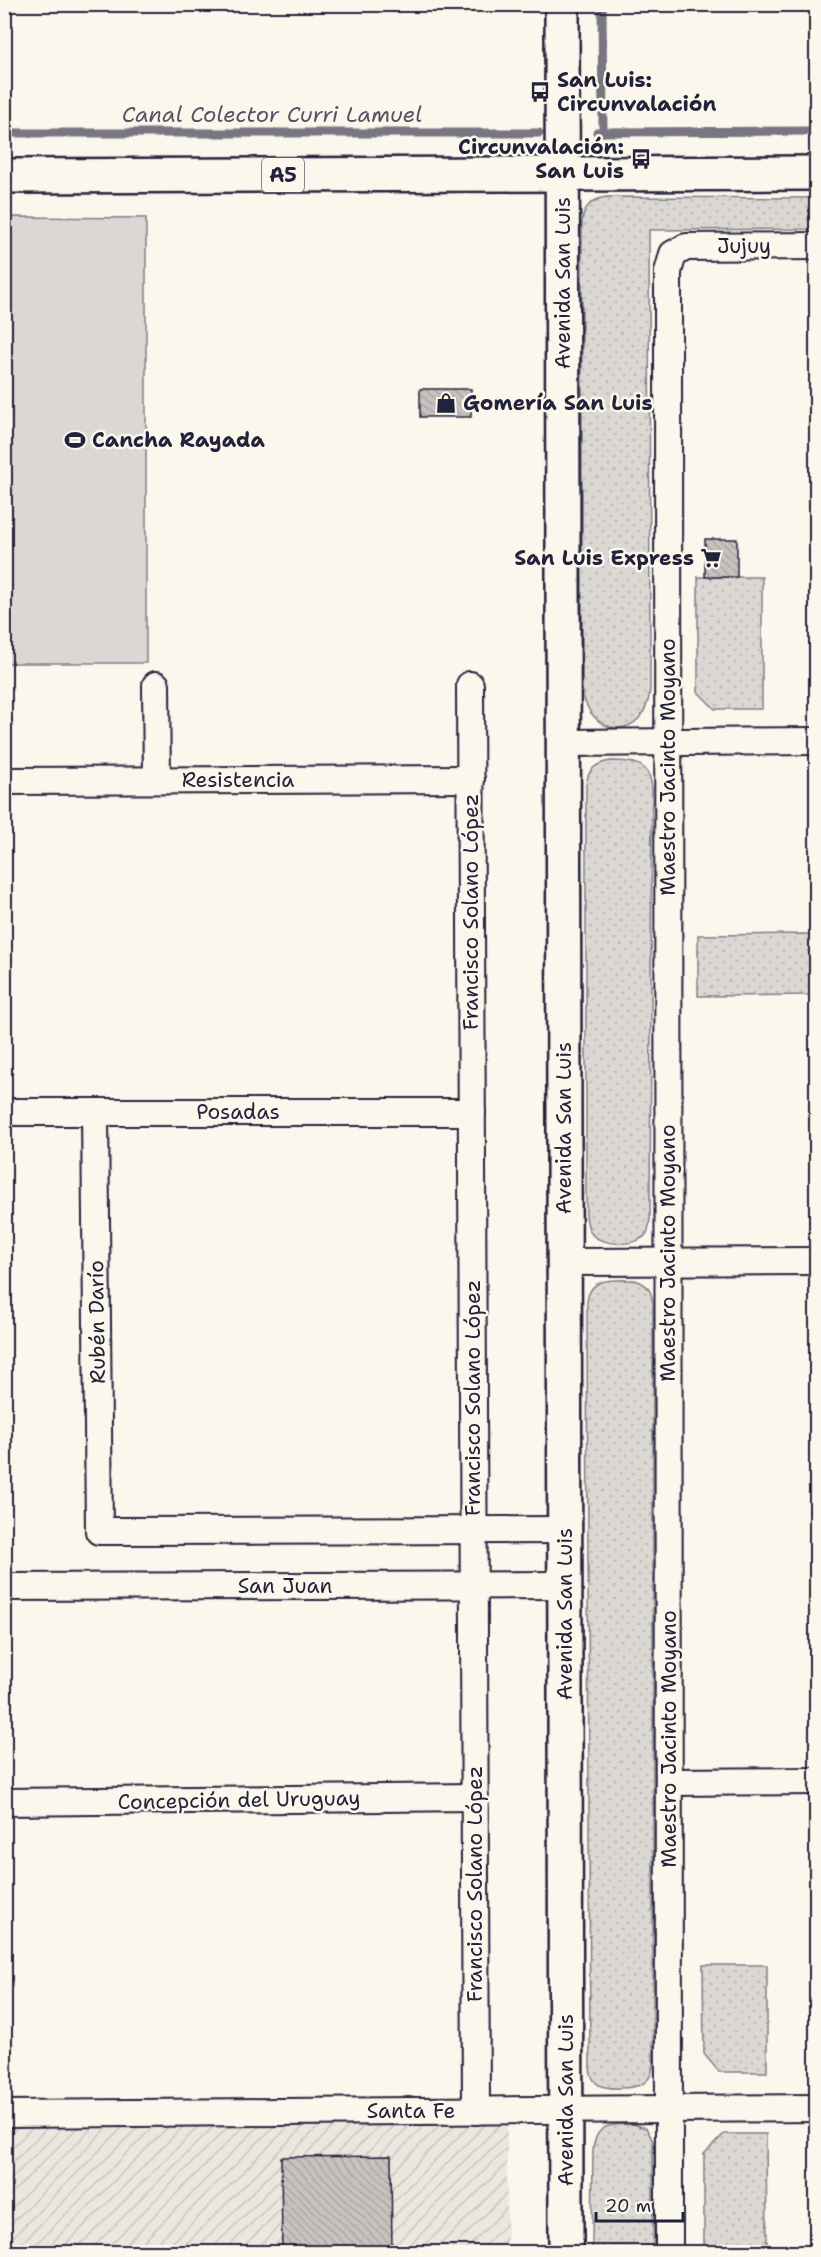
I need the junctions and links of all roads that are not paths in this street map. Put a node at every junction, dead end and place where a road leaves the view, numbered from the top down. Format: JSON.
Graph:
{"nodes":[{"id":1,"x":562,"y":4,"type":"edge"},
{"id":2,"x":562,"y":174,"type":"junction"},
{"id":3,"x":816,"y":174,"type":"edge"},
{"id":4,"x":4,"y":176,"type":"edge"},
{"id":5,"x":816,"y":246,"type":"edge"},
{"id":6,"x":673,"y":254,"type":"joint"},
{"id":7,"x":156,"y":685,"type":"dead end"},
{"id":8,"x":470,"y":685,"type":"dead end"},
{"id":9,"x":816,"y":741,"type":"edge"},
{"id":10,"x":668,"y":742,"type":"junction"},
{"id":11,"x":564,"y":743,"type":"junction"},
{"id":12,"x":471,"y":778,"type":"junction"},
{"id":13,"x":157,"y":780,"type":"junction"},
{"id":14,"x":4,"y":781,"type":"edge"},
{"id":15,"x":4,"y":1112,"type":"edge"},
{"id":16,"x":95,"y":1112,"type":"junction"},
{"id":17,"x":472,"y":1112,"type":"junction"},
{"id":18,"x":565,"y":1262,"type":"junction"},
{"id":19,"x":668,"y":1262,"type":"junction"},
{"id":20,"x":816,"y":1262,"type":"edge"},
{"id":21,"x":473,"y":1530,"type":"junction"},
{"id":22,"x":565,"y":1530,"type":"junction"},
{"id":23,"x":474,"y":1585,"type":"junction"},
{"id":24,"x":565,"y":1585,"type":"junction"},
{"id":25,"x":4,"y":1587,"type":"edge"},
{"id":26,"x":816,"y":1781,"type":"edge"},
{"id":27,"x":669,"y":1782,"type":"junction"},
{"id":28,"x":474,"y":1797,"type":"junction"},
{"id":29,"x":4,"y":1802,"type":"edge"},
{"id":30,"x":816,"y":2108,"type":"edge"},
{"id":31,"x":669,"y":2109,"type":"junction"},
{"id":32,"x":476,"y":2110,"type":"junction"},
{"id":33,"x":566,"y":2110,"type":"junction"},
{"id":34,"x":4,"y":2114,"type":"edge"},
{"id":35,"x":566,"y":2253,"type":"edge"},
{"id":36,"x":669,"y":2253,"type":"edge"}],
"edges":[{"from":1,"to":2,"type":"main road","name":"Avenida San Luis"},
{"from":2,"to":3,"type":"main road","number":"A5"},
{"from":2,"to":4,"type":"main road","number":"A5"},
{"from":2,"to":11,"type":"main road","name":"Avenida San Luis"},
{"from":5,"to":6,"type":"street","name":"Jujuy"},
{"from":6,"to":10,"type":"street","name":"Maestro Jacinto Moyano"},
{"from":7,"to":13,"type":"street"},
{"from":8,"to":12,"type":"street","name":"Francisco Solano López"},
{"from":9,"to":10,"type":"street"},
{"from":10,"to":11,"type":"street"},
{"from":10,"to":19,"type":"street","name":"Maestro Jacinto Moyano"},
{"from":11,"to":18,"type":"main road","name":"Avenida San Luis"},
{"from":12,"to":13,"type":"street","name":"Resistencia"},
{"from":12,"to":17,"type":"street","name":"Francisco Solano López"},
{"from":13,"to":14,"type":"street","name":"Resistencia"},
{"from":15,"to":16,"type":"street","name":"Posadas"},
{"from":16,"to":17,"type":"street","name":"Posadas"},
{"from":16,"to":21,"type":"street","name":"Rubén Darío"},
{"from":17,"to":21,"type":"street","name":"Francisco Solano López"},
{"from":18,"to":19,"type":"street"},
{"from":18,"to":22,"type":"main road","name":"Avenida San Luis"},
{"from":19,"to":20,"type":"street"},
{"from":19,"to":27,"type":"street","name":"Maestro Jacinto Moyano"},
{"from":21,"to":22,"type":"street"},
{"from":21,"to":23,"type":"street","name":"Francisco Solano López"},
{"from":22,"to":24,"type":"main road","name":"Avenida San Luis"},
{"from":23,"to":24,"type":"street","name":"San Juan"},
{"from":23,"to":25,"type":"street","name":"San Juan"},
{"from":23,"to":28,"type":"street","name":"Francisco Solano López"},
{"from":24,"to":33,"type":"main road","name":"Avenida San Luis"},
{"from":26,"to":27,"type":"street"},
{"from":27,"to":31,"type":"street","name":"Maestro Jacinto Moyano"},
{"from":28,"to":29,"type":"street","name":"Concepción del Uruguay"},
{"from":28,"to":32,"type":"street","name":"Francisco Solano López"},
{"from":30,"to":31,"type":"street","name":"Santa Fe"},
{"from":31,"to":33,"type":"street","name":"Santa Fe"},
{"from":31,"to":36,"type":"street","name":"Maestro Jacinto Moyano"},
{"from":32,"to":33,"type":"street","name":"Santa Fe"},
{"from":32,"to":34,"type":"street","name":"Santa Fe"},
{"from":33,"to":35,"type":"main road","name":"Avenida San Luis"}]}
